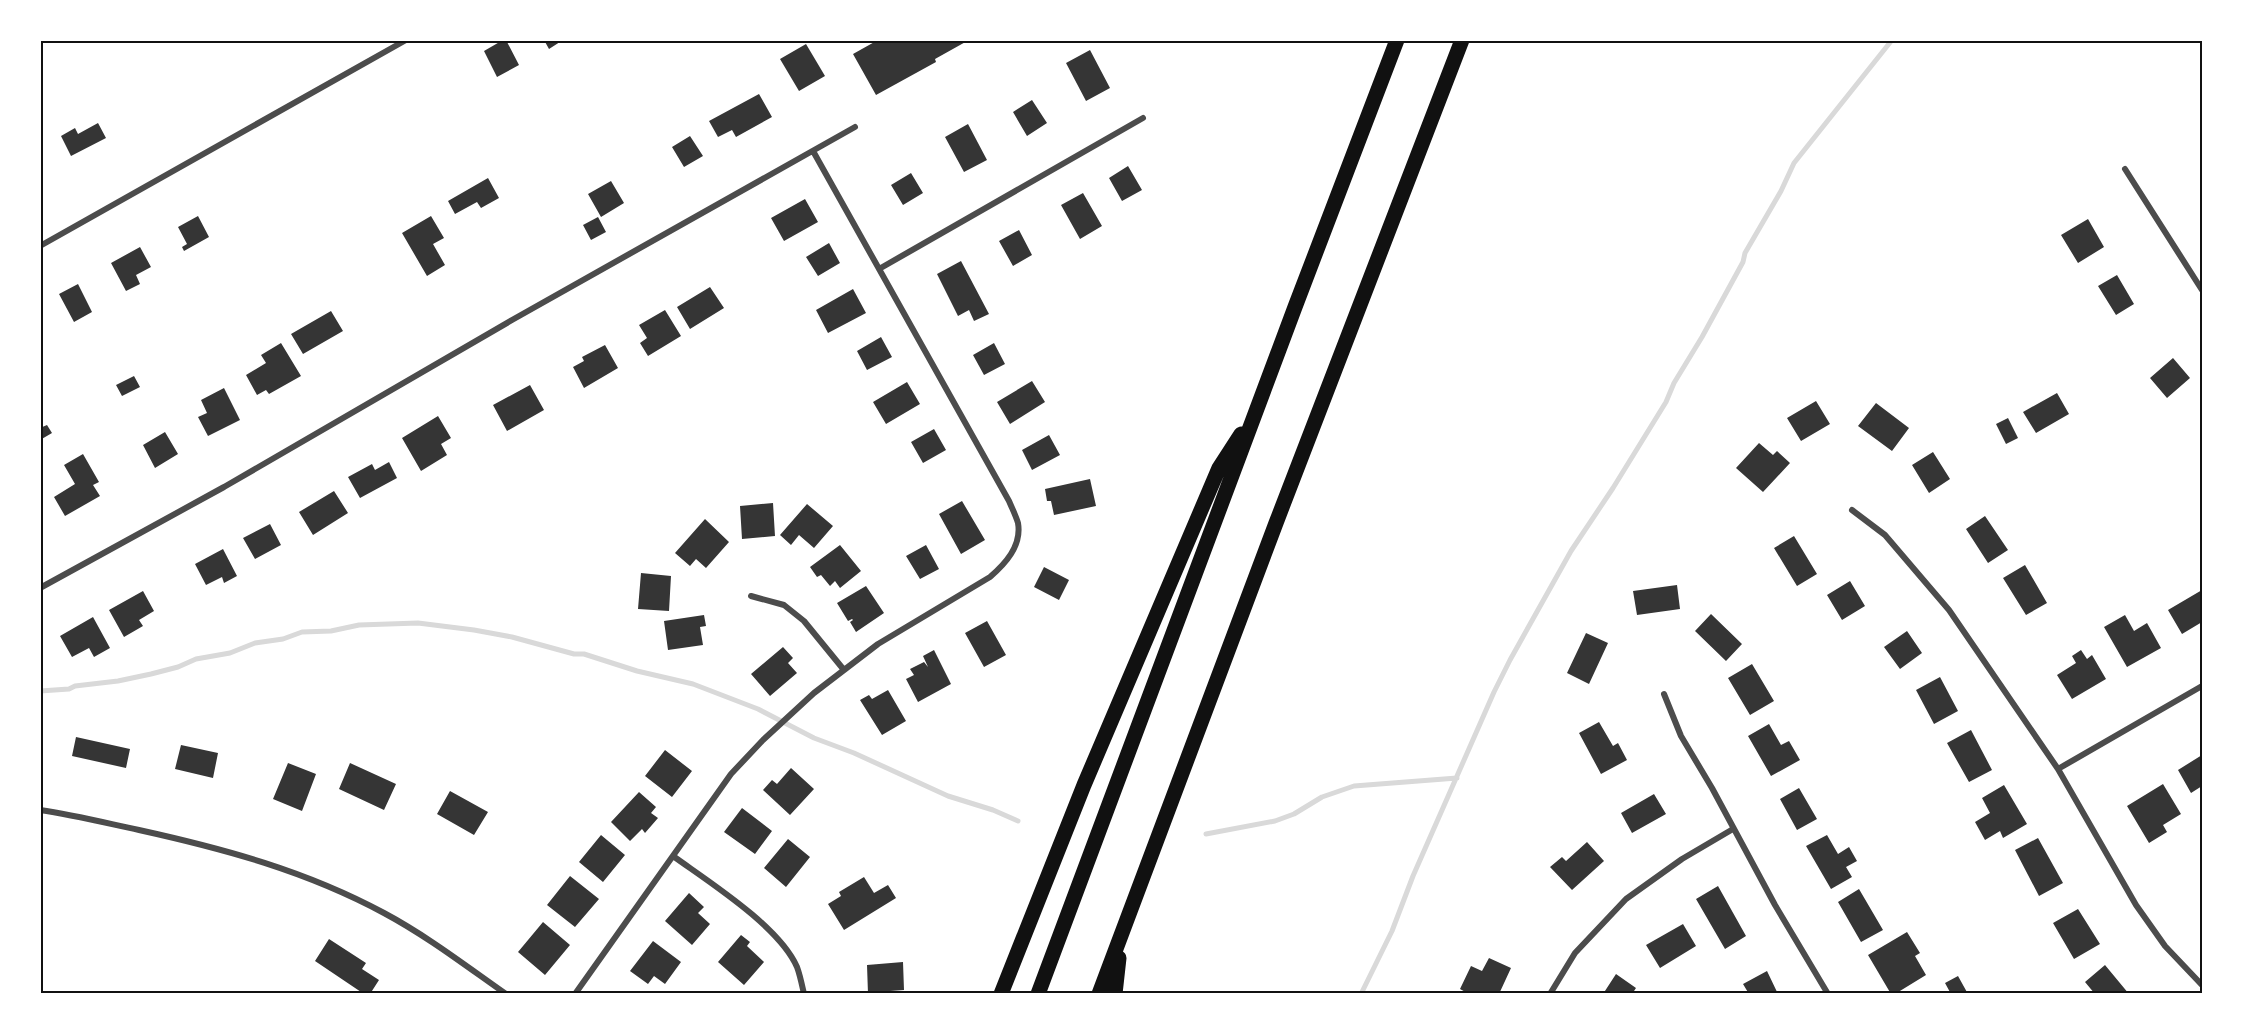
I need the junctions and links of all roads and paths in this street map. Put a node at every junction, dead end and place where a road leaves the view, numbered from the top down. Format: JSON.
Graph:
{"nodes":[{"id":1,"x":406,"y":40,"type":"edge"},
{"id":2,"x":1397,"y":40,"type":"edge"},
{"id":3,"x":1462,"y":40,"type":"edge"},
{"id":4,"x":1143,"y":118,"type":"dead end"},
{"id":5,"x":855,"y":127,"type":"dead end"},
{"id":6,"x":813,"y":151,"type":"junction"},
{"id":7,"x":2125,"y":169,"type":"dead end"},
{"id":8,"x":40,"y":246,"type":"edge"},
{"id":9,"x":879,"y":269,"type":"junction"},
{"id":10,"x":2202,"y":290,"type":"edge"},
{"id":11,"x":1254,"y":414,"type":"junction"},
{"id":12,"x":1852,"y":510,"type":"dead end"},
{"id":13,"x":40,"y":588,"type":"edge"},
{"id":14,"x":751,"y":596,"type":"dead end"},
{"id":15,"x":844,"y":670,"type":"junction"},
{"id":16,"x":2202,"y":686,"type":"edge"},
{"id":17,"x":1664,"y":694,"type":"dead end"},
{"id":18,"x":2058,"y":769,"type":"junction"},
{"id":19,"x":40,"y":810,"type":"edge"},
{"id":20,"x":1732,"y":829,"type":"junction"},
{"id":21,"x":673,"y":856,"type":"junction"},
{"id":22,"x":1120,"y":942,"type":"junction"},
{"id":23,"x":2202,"y":985,"type":"edge"},
{"id":24,"x":506,"y":993,"type":"edge"},
{"id":25,"x":575,"y":993,"type":"edge"},
{"id":26,"x":804,"y":993,"type":"edge"},
{"id":27,"x":1001,"y":993,"type":"edge"},
{"id":28,"x":1038,"y":993,"type":"edge"},
{"id":29,"x":1100,"y":993,"type":"edge"},
{"id":30,"x":1115,"y":993,"type":"edge"},
{"id":31,"x":1550,"y":993,"type":"edge"},
{"id":32,"x":1828,"y":993,"type":"edge"}],
"edges":[{"from":1,"to":8,"type":"street"},
{"from":2,"to":11,"type":"highway"},
{"from":3,"to":22,"type":"highway"},
{"from":4,"to":9,"type":"street"},
{"from":5,"to":6,"type":"street"},
{"from":6,"to":9,"type":"street"},
{"from":6,"to":13,"type":"street"},
{"from":7,"to":10,"type":"street"},
{"from":9,"to":15,"type":"street"},
{"from":11,"to":27,"type":"highway"},
{"from":11,"to":28,"type":"highway"},
{"from":12,"to":18,"type":"street"},
{"from":14,"to":15,"type":"street"},
{"from":15,"to":21,"type":"street"},
{"from":16,"to":18,"type":"street"},
{"from":17,"to":20,"type":"street"},
{"from":18,"to":23,"type":"street"},
{"from":19,"to":24,"type":"street"},
{"from":20,"to":31,"type":"street"},
{"from":20,"to":32,"type":"street"},
{"from":21,"to":25,"type":"street"},
{"from":21,"to":26,"type":"street"},
{"from":22,"to":29,"type":"highway"},
{"from":22,"to":30,"type":"highway"}]}
